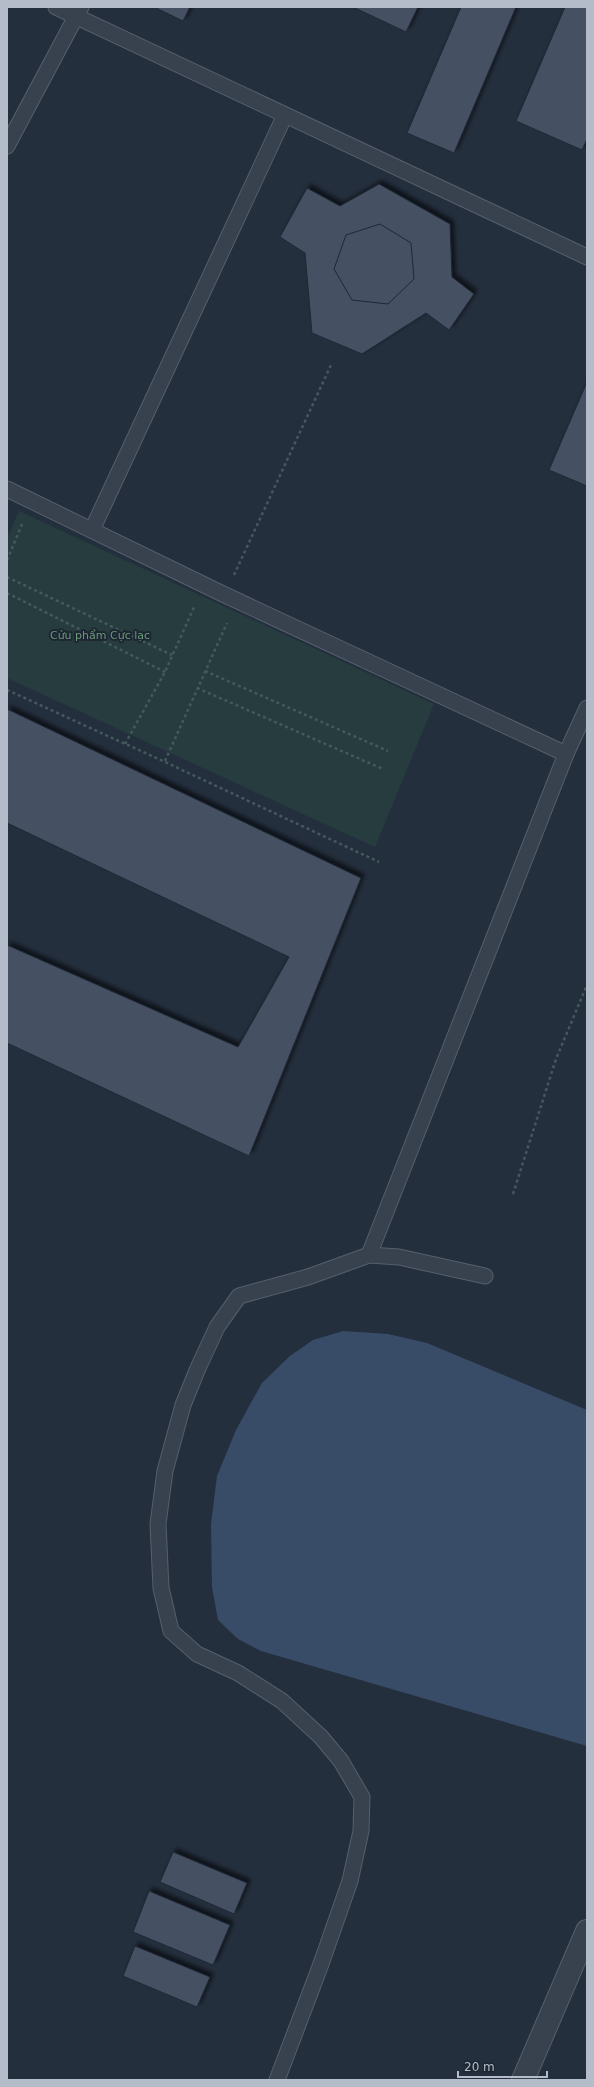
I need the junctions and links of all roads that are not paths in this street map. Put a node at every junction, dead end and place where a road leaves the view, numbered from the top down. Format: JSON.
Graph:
{"nodes":[{"id":1,"x":56,"y":7,"type":"edge"},
{"id":2,"x":79,"y":12,"type":"edge"},
{"id":3,"x":285,"y":115,"type":"junction"},
{"id":4,"x":7,"y":146,"type":"edge"},
{"id":5,"x":587,"y":257,"type":"edge"},
{"id":6,"x":7,"y":489,"type":"edge"},
{"id":7,"x":92,"y":530,"type":"junction"},
{"id":8,"x":587,"y":708,"type":"edge"},
{"id":9,"x":566,"y":754,"type":"junction"},
{"id":10,"x":369,"y":1255,"type":"junction"},
{"id":11,"x":485,"y":1276,"type":"dead end"},
{"id":12,"x":587,"y":1931,"type":"edge"},
{"id":13,"x":277,"y":2080,"type":"edge"},
{"id":14,"x":522,"y":2080,"type":"edge"}],
"edges":[{"from":1,"to":2,"type":"lane"},
{"from":2,"to":3,"type":"lane"},
{"from":2,"to":4,"type":"lane"},
{"from":3,"to":5,"type":"lane"},
{"from":3,"to":7,"type":"lane"},
{"from":6,"to":7,"type":"lane"},
{"from":7,"to":9,"type":"lane"},
{"from":8,"to":9,"type":"lane"},
{"from":9,"to":10,"type":"lane"},
{"from":10,"to":11,"type":"lane"},
{"from":10,"to":13,"type":"lane"},
{"from":12,"to":14,"type":"street"}]}
